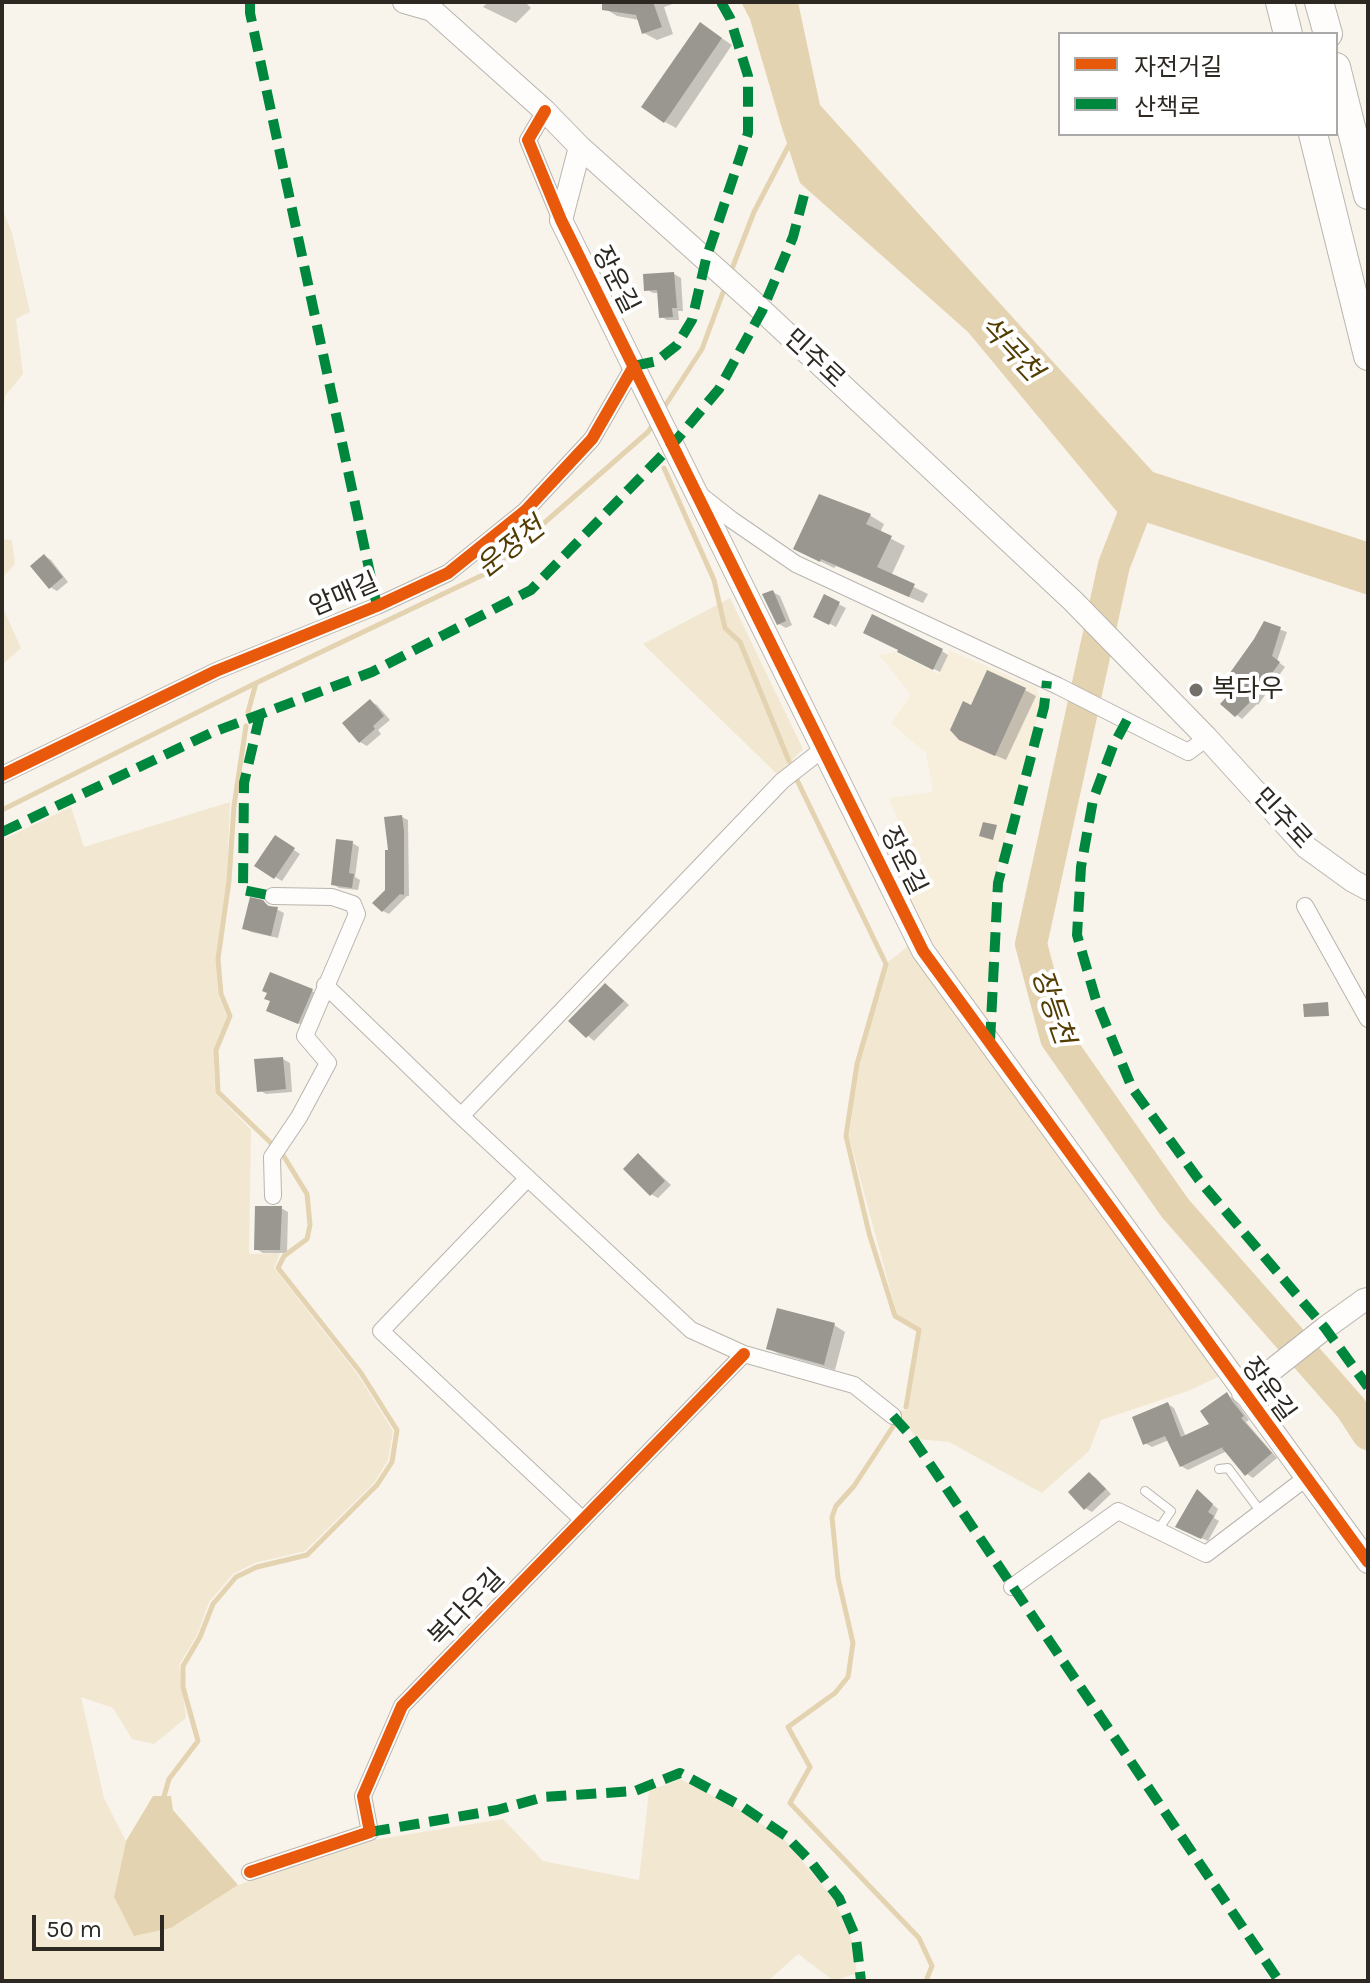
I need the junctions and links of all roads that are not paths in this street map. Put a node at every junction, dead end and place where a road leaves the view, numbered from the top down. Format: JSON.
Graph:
{"nodes":[{"id":1,"x":404,"y":2,"type":"edge"},
{"id":2,"x":1280,"y":2,"type":"edge"},
{"id":3,"x":1319,"y":2,"type":"edge"},
{"id":4,"x":433,"y":6,"type":"edge"},
{"id":5,"x":1288,"y":32,"type":"edge"},
{"id":6,"x":1327,"y":32,"type":"edge"},
{"id":7,"x":1338,"y":75,"type":"edge"},
{"id":8,"x":545,"y":111,"type":"junction"},
{"id":9,"x":1313,"y":136,"type":"edge"},
{"id":10,"x":580,"y":147,"type":"junction"},
{"id":11,"x":1368,"y":195,"type":"edge"},
{"id":12,"x":561,"y":220,"type":"junction"},
{"id":13,"x":1368,"y":356,"type":"edge"},
{"id":14,"x":638,"y":376,"type":"junction"},
{"id":15,"x":696,"y":492,"type":"junction"},
{"id":16,"x":1207,"y":738,"type":"junction"},
{"id":17,"x":823,"y":749,"type":"junction"},
{"id":18,"x":2,"y":775,"type":"edge"},
{"id":19,"x":1368,"y":889,"type":"edge"},
{"id":20,"x":273,"y":896,"type":"dead end"},
{"id":21,"x":1305,"y":906,"type":"dead end"},
{"id":22,"x":325,"y":985,"type":"junction"},
{"id":23,"x":1368,"y":1019,"type":"edge"},
{"id":24,"x":461,"y":1116,"type":"junction"},
{"id":25,"x":528,"y":1178,"type":"junction"},
{"id":26,"x":273,"y":1196,"type":"dead end"},
{"id":27,"x":1368,"y":1299,"type":"edge"},
{"id":28,"x":744,"y":1354,"type":"junction"},
{"id":29,"x":1243,"y":1393,"type":"junction"},
{"id":30,"x":893,"y":1416,"type":"dead end"},
{"id":31,"x":1219,"y":1469,"type":"dead end"},
{"id":32,"x":1306,"y":1478,"type":"junction"},
{"id":33,"x":1145,"y":1491,"type":"dead end"},
{"id":34,"x":1261,"y":1512,"type":"junction"},
{"id":35,"x":583,"y":1520,"type":"junction"},
{"id":36,"x":1158,"y":1531,"type":"junction"},
{"id":37,"x":1368,"y":1562,"type":"edge"},
{"id":38,"x":1012,"y":1587,"type":"dead end"},
{"id":39,"x":250,"y":1872,"type":"dead end"}],
"edges":[{"from":1,"to":4,"type":"street","name":"민주로"},
{"from":2,"to":5,"type":"highway"},
{"from":3,"to":6,"type":"highway"},
{"from":4,"to":8,"type":"street","name":"민주로"},
{"from":7,"to":11,"type":"highway"},
{"from":8,"to":10,"type":"street","name":"민주로"},
{"from":8,"to":12,"type":"street","name":"장운길"},
{"from":9,"to":13,"type":"highway"},
{"from":10,"to":12,"type":"street"},
{"from":10,"to":16,"type":"street","name":"민주로"},
{"from":12,"to":14,"type":"street","name":"장운길"},
{"from":14,"to":15,"type":"street","name":"장운길"},
{"from":14,"to":18,"type":"street","name":"암매길"},
{"from":15,"to":16,"type":"street"},
{"from":15,"to":17,"type":"street","name":"장운길"},
{"from":16,"to":19,"type":"street","name":"민주로"},
{"from":17,"to":24,"type":"street"},
{"from":17,"to":29,"type":"street","name":"장운길"},
{"from":20,"to":22,"type":"street"},
{"from":21,"to":23,"type":"street"},
{"from":22,"to":24,"type":"street"},
{"from":22,"to":26,"type":"street"},
{"from":24,"to":25,"type":"street"},
{"from":25,"to":28,"type":"street"},
{"from":25,"to":35,"type":"street"},
{"from":27,"to":29,"type":"street"},
{"from":28,"to":30,"type":"street"},
{"from":28,"to":35,"type":"street","name":"복다우길"},
{"from":29,"to":32,"type":"street","name":"장운길"},
{"from":31,"to":34,"type":"lane"},
{"from":32,"to":34,"type":"street"},
{"from":32,"to":37,"type":"street","name":"장운길"},
{"from":33,"to":36,"type":"lane"},
{"from":34,"to":36,"type":"street"},
{"from":35,"to":39,"type":"street","name":"복다우길"},
{"from":36,"to":38,"type":"street"}]}
